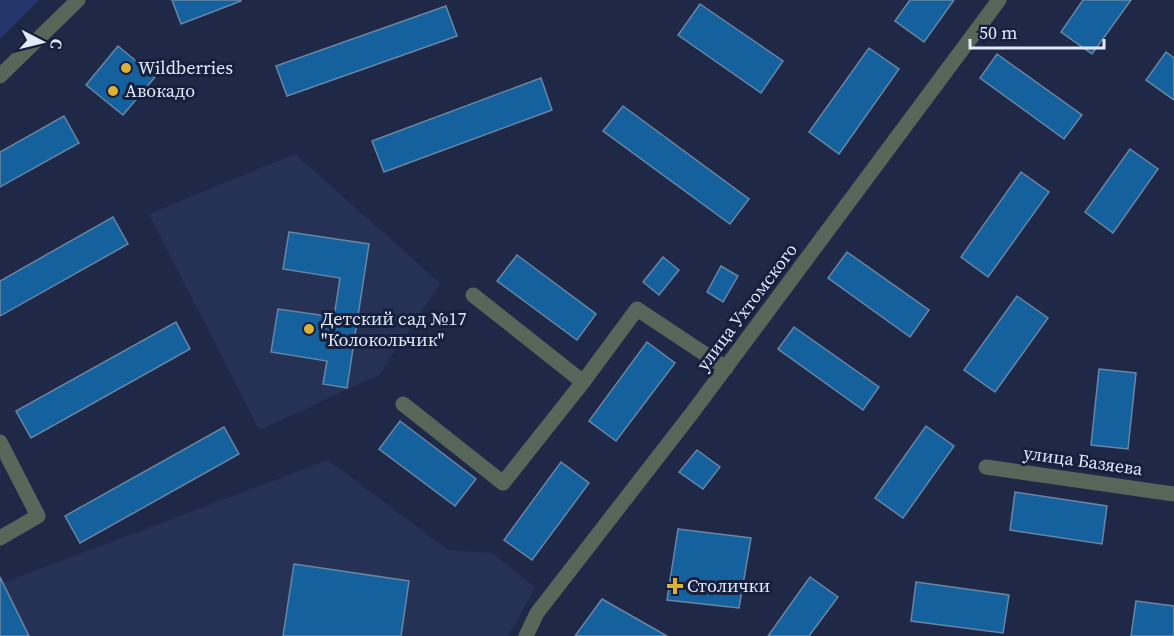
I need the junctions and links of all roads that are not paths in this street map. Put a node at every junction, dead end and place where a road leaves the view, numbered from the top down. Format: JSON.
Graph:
{"nodes":[{"id":1,"x":78,"y":0,"type":"edge"},
{"id":2,"x":999,"y":0,"type":"edge"},
{"id":3,"x":0,"y":76,"type":"edge"},
{"id":4,"x":474,"y":295,"type":"dead end"},
{"id":5,"x":726,"y":368,"type":"junction"},
{"id":6,"x":583,"y":382,"type":"junction"},
{"id":7,"x":403,"y":404,"type":"dead end"},
{"id":8,"x":0,"y":442,"type":"edge"},
{"id":9,"x":987,"y":466,"type":"dead end"},
{"id":10,"x":1174,"y":494,"type":"edge"},
{"id":11,"x":0,"y":538,"type":"edge"},
{"id":12,"x":526,"y":636,"type":"edge"}],
"edges":[{"from":1,"to":3,"type":"street"},
{"from":2,"to":5,"type":"street","name":"улица Ухтомского"},
{"from":4,"to":6,"type":"street"},
{"from":5,"to":6,"type":"street"},
{"from":5,"to":12,"type":"street","name":"улица Ухтомского"},
{"from":6,"to":7,"type":"street"},
{"from":8,"to":11,"type":"street"},
{"from":9,"to":10,"type":"street","name":"улица Базяева"}]}
